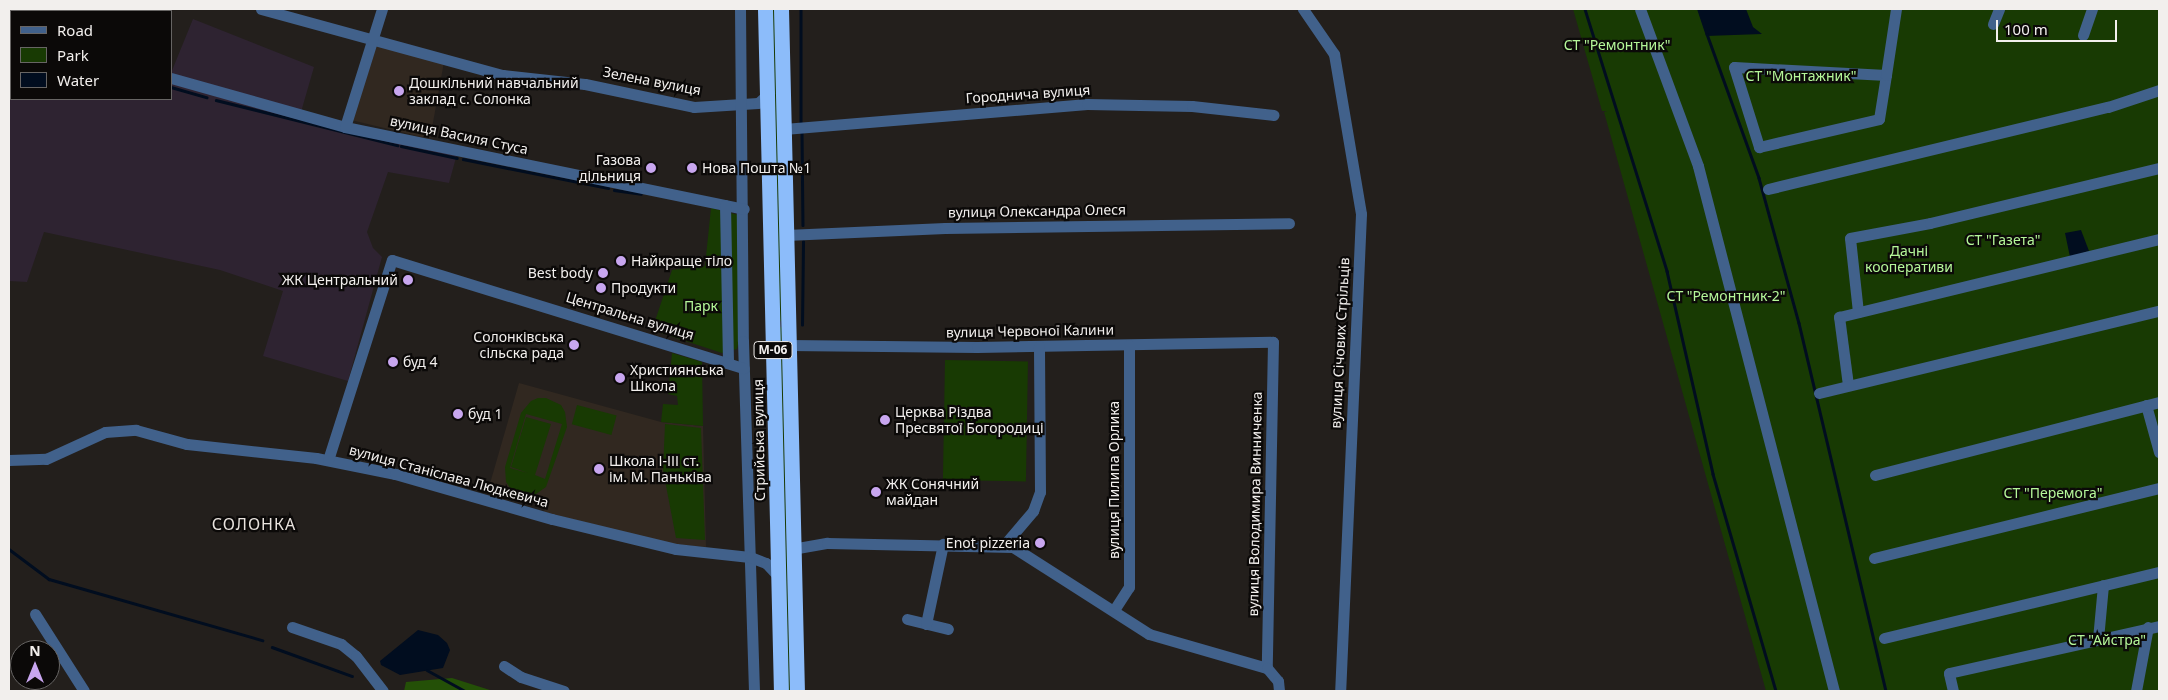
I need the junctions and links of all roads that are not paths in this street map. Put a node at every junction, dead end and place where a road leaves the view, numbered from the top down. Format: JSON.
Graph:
{"nodes":[{"id":1,"x":261,"y":9,"type":"edge"},
{"id":2,"x":382,"y":9,"type":"edge"},
{"id":3,"x":740,"y":9,"type":"edge"},
{"id":4,"x":766,"y":9,"type":"edge"},
{"id":5,"x":781,"y":9,"type":"edge"},
{"id":6,"x":1303,"y":9,"type":"edge"},
{"id":7,"x":1640,"y":9,"type":"edge"},
{"id":8,"x":1896,"y":9,"type":"edge"},
{"id":9,"x":1999,"y":9,"type":"edge"},
{"id":10,"x":2092,"y":9,"type":"edge"},
{"id":11,"x":1993,"y":24,"type":"dead end"},
{"id":12,"x":2083,"y":34,"type":"dead end"},
{"id":13,"x":373,"y":38,"type":"junction"},
{"id":14,"x":1886,"y":75,"type":"junction"},
{"id":15,"x":172,"y":78,"type":"edge"},
{"id":16,"x":2159,"y":90,"type":"edge"},
{"id":17,"x":769,"y":93,"type":"junction"},
{"id":18,"x":747,"y":104,"type":"junction"},
{"id":19,"x":1274,"y":115,"type":"dead end"},
{"id":20,"x":770,"y":121,"type":"junction"},
{"id":21,"x":345,"y":127,"type":"junction"},
{"id":22,"x":795,"y":129,"type":"junction"},
{"id":23,"x":2159,"y":168,"type":"edge"},
{"id":24,"x":1768,"y":189,"type":"dead end"},
{"id":25,"x":725,"y":205,"type":"junction"},
{"id":26,"x":744,"y":209,"type":"junction"},
{"id":27,"x":1289,"y":223,"type":"dead end"},
{"id":28,"x":786,"y":234,"type":"junction"},
{"id":29,"x":2159,"y":239,"type":"edge"},
{"id":30,"x":2159,"y":311,"type":"edge"},
{"id":31,"x":1858,"y":312,"type":"junction"},
{"id":32,"x":1273,"y":342,"type":"joint"},
{"id":33,"x":788,"y":345,"type":"junction"},
{"id":34,"x":1129,"y":345,"type":"junction"},
{"id":35,"x":1040,"y":346,"type":"junction"},
{"id":36,"x":728,"y":363,"type":"junction"},
{"id":37,"x":744,"y":368,"type":"junction"},
{"id":38,"x":1848,"y":386,"type":"junction"},
{"id":39,"x":1819,"y":393,"type":"dead end"},
{"id":40,"x":2159,"y":402,"type":"edge"},
{"id":41,"x":2146,"y":405,"type":"junction"},
{"id":42,"x":2159,"y":452,"type":"edge"},
{"id":43,"x":9,"y":460,"type":"edge"},
{"id":44,"x":328,"y":460,"type":"junction"},
{"id":45,"x":1875,"y":475,"type":"dead end"},
{"id":46,"x":2159,"y":488,"type":"edge"},
{"id":47,"x":943,"y":544,"type":"junction"},
{"id":48,"x":1004,"y":545,"type":"junction"},
{"id":49,"x":785,"y":547,"type":"junction"},
{"id":50,"x":750,"y":557,"type":"junction"},
{"id":51,"x":1874,"y":558,"type":"dead end"},
{"id":52,"x":766,"y":563,"type":"junction"},
{"id":53,"x":2159,"y":572,"type":"edge"},
{"id":54,"x":779,"y":577,"type":"junction"},
{"id":55,"x":2103,"y":585,"type":"junction"},
{"id":56,"x":1114,"y":610,"type":"junction"},
{"id":57,"x":35,"y":614,"type":"dead end"},
{"id":58,"x":907,"y":619,"type":"dead end"},
{"id":59,"x":926,"y":624,"type":"junction"},
{"id":60,"x":2153,"y":626,"type":"edge"},
{"id":61,"x":292,"y":627,"type":"dead end"},
{"id":62,"x":948,"y":629,"type":"dead end"},
{"id":63,"x":1884,"y":638,"type":"dead end"},
{"id":64,"x":2098,"y":639,"type":"junction"},
{"id":65,"x":504,"y":666,"type":"dead end"},
{"id":66,"x":1267,"y":668,"type":"junction"},
{"id":67,"x":84,"y":691,"type":"edge"},
{"id":68,"x":383,"y":691,"type":"edge"},
{"id":69,"x":564,"y":691,"type":"edge"},
{"id":70,"x":754,"y":691,"type":"edge"},
{"id":71,"x":781,"y":691,"type":"edge"},
{"id":72,"x":796,"y":691,"type":"edge"},
{"id":73,"x":1279,"y":691,"type":"edge"},
{"id":74,"x":1340,"y":691,"type":"edge"},
{"id":75,"x":1834,"y":691,"type":"edge"},
{"id":76,"x":1953,"y":691,"type":"edge"},
{"id":77,"x":2136,"y":691,"type":"edge"}],
"edges":[{"from":1,"to":13,"type":"street","name":"Зелена вулиця"},
{"from":2,"to":13,"type":"street"},
{"from":3,"to":18,"type":"street"},
{"from":4,"to":17,"type":"highway","name":"Стрийська вулиця","number":"М-06"},
{"from":5,"to":22,"type":"highway","name":"Стрийська вулиця","number":"М-06"},
{"from":6,"to":74,"type":"street","name":"вулиця Січових Стрільців"},
{"from":7,"to":75,"type":"street"},
{"from":8,"to":14,"type":"street"},
{"from":9,"to":11,"type":"street"},
{"from":10,"to":12,"type":"street"},
{"from":13,"to":18,"type":"street","name":"Зелена вулиця"},
{"from":13,"to":21,"type":"street"},
{"from":14,"to":14,"type":"street"},
{"from":15,"to":21,"type":"street","name":"вулиця Василя Стуса"},
{"from":16,"to":24,"type":"street"},
{"from":17,"to":18,"type":"street","name":"Зелена вулиця"},
{"from":17,"to":20,"type":"highway","name":"Стрийська вулиця","number":"М-06"},
{"from":18,"to":20,"type":"street"},
{"from":18,"to":26,"type":"street"},
{"from":19,"to":22,"type":"street","name":"Городнича вулиця"},
{"from":20,"to":49,"type":"highway","name":"Стрийська вулиця","number":"М-06"},
{"from":21,"to":25,"type":"street","name":"вулиця Василя Стуса"},
{"from":22,"to":28,"type":"highway","name":"Стрийська вулиця","number":"М-06"},
{"from":23,"to":31,"type":"street"},
{"from":25,"to":26,"type":"street","name":"вулиця Василя Стуса"},
{"from":25,"to":36,"type":"street"},
{"from":26,"to":37,"type":"street"},
{"from":27,"to":28,"type":"street","name":"вулиця Олександра Олеся"},
{"from":28,"to":33,"type":"highway","name":"Стрийська вулиця","number":"М-06"},
{"from":29,"to":31,"type":"street"},
{"from":30,"to":38,"type":"street"},
{"from":31,"to":38,"type":"street"},
{"from":32,"to":34,"type":"street","name":"вулиця Червоної Калини"},
{"from":32,"to":66,"type":"street","name":"вулиця Володимира Винниченка"},
{"from":33,"to":35,"type":"street","name":"вулиця Червоної Калини"},
{"from":33,"to":49,"type":"highway","name":"Стрийська вулиця","number":"М-06"},
{"from":34,"to":35,"type":"street","name":"вулиця Червоної Калини"},
{"from":34,"to":56,"type":"street","name":"вулиця Пилипа Орлика"},
{"from":35,"to":48,"type":"street"},
{"from":36,"to":37,"type":"street","name":"Центральна вулиця"},
{"from":36,"to":44,"type":"street","name":"Центральна вулиця"},
{"from":37,"to":50,"type":"street"},
{"from":38,"to":39,"type":"street"},
{"from":40,"to":41,"type":"street"},
{"from":41,"to":42,"type":"street"},
{"from":41,"to":45,"type":"street"},
{"from":43,"to":44,"type":"street","name":"вулиця Станіслава Людкевича"},
{"from":44,"to":50,"type":"street","name":"вулиця Станіслава Людкевича"},
{"from":46,"to":51,"type":"street"},
{"from":47,"to":48,"type":"street"},
{"from":47,"to":49,"type":"street"},
{"from":47,"to":59,"type":"street"},
{"from":48,"to":56,"type":"street"},
{"from":49,"to":52,"type":"street"},
{"from":49,"to":54,"type":"highway","name":"Стрийська вулиця","number":"М-06"},
{"from":49,"to":72,"type":"highway","name":"Стрийська вулиця","number":"М-06"},
{"from":50,"to":52,"type":"street","name":"вулиця Станіслава Людкевича"},
{"from":50,"to":70,"type":"street"},
{"from":52,"to":54,"type":"street","name":"вулиця Станіслава Людкевича"},
{"from":53,"to":55,"type":"street"},
{"from":54,"to":71,"type":"highway","name":"Стрийська вулиця","number":"М-06"},
{"from":55,"to":63,"type":"street"},
{"from":55,"to":64,"type":"street"},
{"from":56,"to":66,"type":"street"},
{"from":57,"to":67,"type":"street"},
{"from":58,"to":59,"type":"street"},
{"from":59,"to":62,"type":"street"},
{"from":60,"to":64,"type":"street"},
{"from":60,"to":77,"type":"street"},
{"from":61,"to":68,"type":"street"},
{"from":64,"to":76,"type":"street"},
{"from":65,"to":69,"type":"street"},
{"from":66,"to":73,"type":"street"}]}
